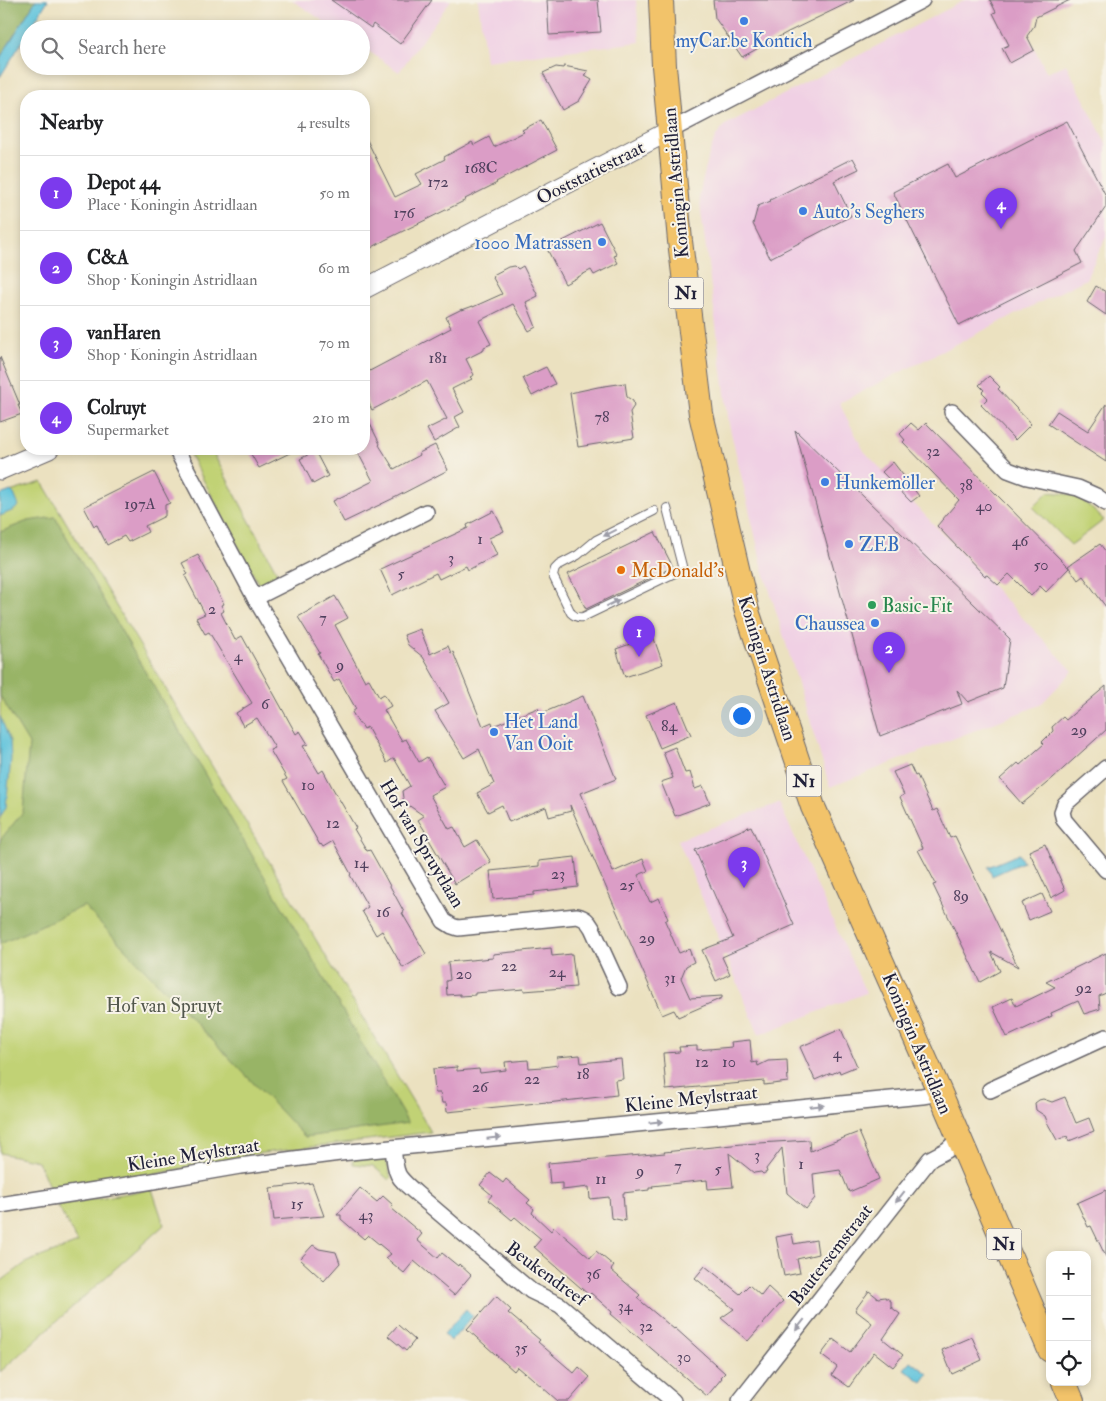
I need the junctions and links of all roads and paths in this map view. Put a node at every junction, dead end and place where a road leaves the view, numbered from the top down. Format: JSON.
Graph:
{"nodes":[{"id":1,"x":660,"y":0,"type":"edge"},
{"id":2,"x":922,"y":0,"type":"edge"},
{"id":3,"x":669,"y":131,"type":"junction"},
{"id":4,"x":370,"y":286,"type":"edge"},
{"id":5,"x":952,"y":412,"type":"dead end"},
{"id":6,"x":36,"y":455,"type":"edge"},
{"id":7,"x":179,"y":455,"type":"edge"},
{"id":8,"x":0,"y":470,"type":"edge"},
{"id":9,"x":1106,"y":503,"type":"edge"},
{"id":10,"x":667,"y":508,"type":"dead end"},
{"id":11,"x":654,"y":511,"type":"dead end"},
{"id":12,"x":426,"y":512,"type":"dead end"},
{"id":13,"x":255,"y":598,"type":"junction"},
{"id":14,"x":1106,"y":768,"type":"edge"},
{"id":15,"x":1106,"y":870,"type":"edge"},
{"id":16,"x":619,"y":987,"type":"dead end"},
{"id":17,"x":1106,"y":1037,"type":"edge"},
{"id":18,"x":990,"y":1090,"type":"dead end"},
{"id":19,"x":940,"y":1093,"type":"junction"},
{"id":20,"x":959,"y":1139,"type":"junction"},
{"id":21,"x":393,"y":1148,"type":"junction"},
{"id":22,"x":0,"y":1205,"type":"edge"},
{"id":23,"x":1046,"y":1341,"type":"edge"},
{"id":24,"x":1066,"y":1386,"type":"edge"},
{"id":25,"x":673,"y":1401,"type":"edge"},
{"id":26,"x":740,"y":1401,"type":"edge"},
{"id":27,"x":1072,"y":1401,"type":"edge"}],
"edges":[{"from":1,"to":3,"type":"main road","name":"Koningin Astridlaan","number":"N1"},
{"from":2,"to":3,"type":"street","name":"Ooststatiestraat"},
{"from":3,"to":4,"type":"street","name":"Ooststatiestraat"},
{"from":3,"to":19,"type":"main road","name":"Koningin Astridlaan","number":"N1"},
{"from":5,"to":9,"type":"street"},
{"from":6,"to":8,"type":"street"},
{"from":7,"to":13,"type":"street","name":"Hof van Spruytlaan"},
{"from":11,"to":10,"type":"lane","one_way":true},
{"from":12,"to":13,"type":"street"},
{"from":13,"to":16,"type":"street","name":"Hof van Spruytlaan"},
{"from":14,"to":15,"type":"street"},
{"from":17,"to":18,"type":"street"},
{"from":19,"to":20,"type":"main road","name":"Koningin Astridlaan","number":"N1"},
{"from":21,"to":19,"type":"street","name":"Kleine Meylstraat","one_way":true},
{"from":20,"to":23,"type":"main road","name":"Koningin Astridlaan","number":"N1"},
{"from":20,"to":26,"type":"street","name":"Bautersemstraat","one_way":true},
{"from":21,"to":22,"type":"street","name":"Kleine Meylstraat"},
{"from":21,"to":25,"type":"street","name":"Beukendreef"},
{"from":24,"to":27,"type":"main road"}]}
